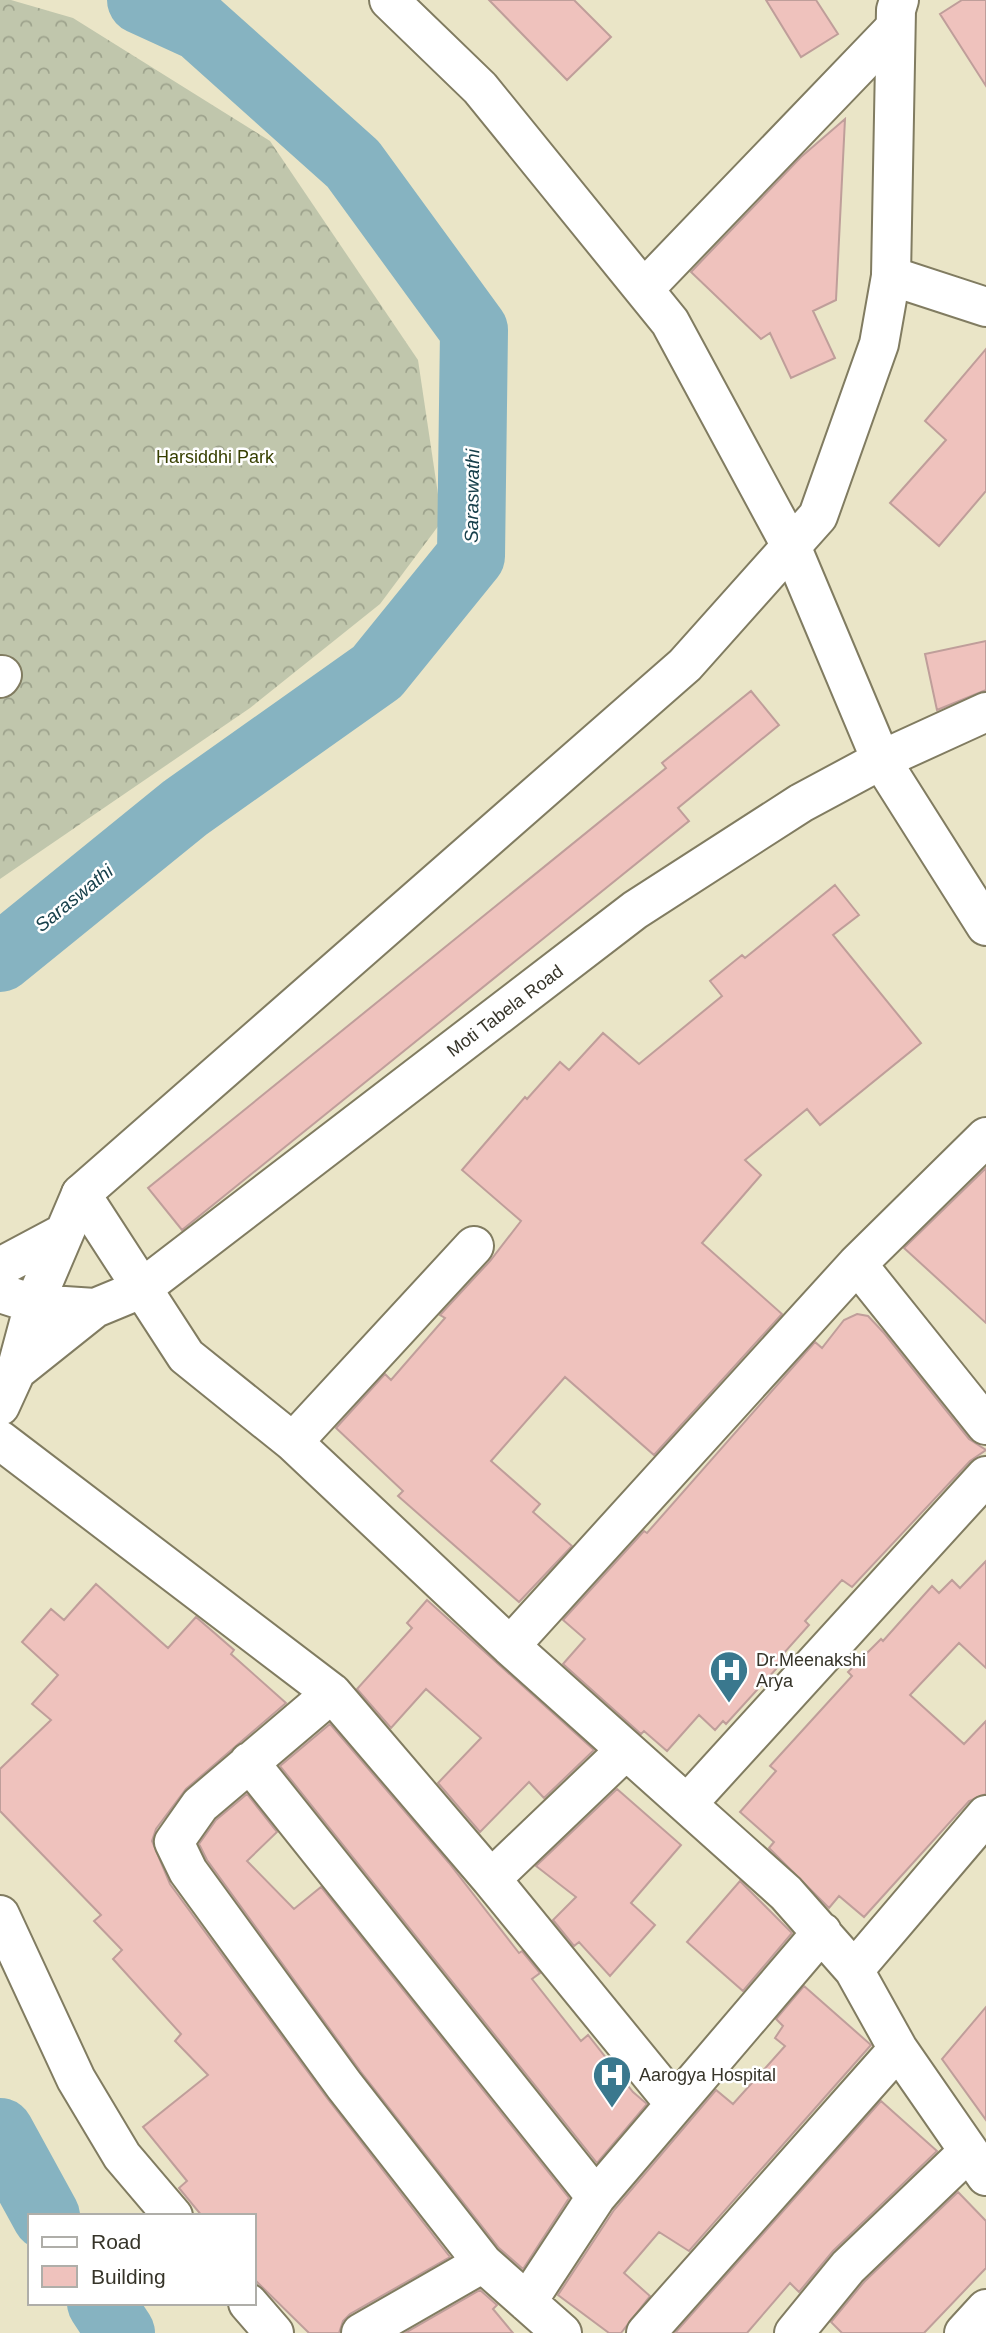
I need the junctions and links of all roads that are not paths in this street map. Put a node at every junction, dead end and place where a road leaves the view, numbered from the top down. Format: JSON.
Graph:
{"nodes":[{"id":1,"x":388,"y":0,"type":"edge"},
{"id":2,"x":897,"y":14,"type":"edge"},
{"id":3,"x":891,"y":276,"type":"junction"},
{"id":4,"x":644,"y":289,"type":"junction"},
{"id":5,"x":986,"y":307,"type":"edge"},
{"id":6,"x":791,"y":546,"type":"junction"},
{"id":7,"x":986,"y":712,"type":"edge"},
{"id":8,"x":881,"y":760,"type":"junction"},
{"id":9,"x":986,"y":926,"type":"edge"},
{"id":10,"x":986,"y":1137,"type":"edge"},
{"id":11,"x":81,"y":1194,"type":"junction"},
{"id":12,"x":62,"y":1234,"type":"junction"},
{"id":13,"x":474,"y":1246,"type":"dead end"},
{"id":14,"x":857,"y":1264,"type":"junction"},
{"id":15,"x":0,"y":1267,"type":"edge"},
{"id":16,"x":141,"y":1289,"type":"junction"},
{"id":17,"x":17,"y":1299,"type":"edge"},
{"id":18,"x":95,"y":1308,"type":"junction"},
{"id":19,"x":16,"y":1371,"type":"junction"},
{"id":20,"x":0,"y":1406,"type":"edge"},
{"id":21,"x":986,"y":1425,"type":"edge"},
{"id":22,"x":0,"y":1440,"type":"edge"},
{"id":23,"x":293,"y":1442,"type":"junction"},
{"id":24,"x":986,"y":1476,"type":"edge"},
{"id":25,"x":510,"y":1646,"type":"junction"},
{"id":26,"x":332,"y":1693,"type":"junction"},
{"id":27,"x":626,"y":1750,"type":"junction"},
{"id":28,"x":249,"y":1762,"type":"junction"},
{"id":29,"x":687,"y":1804,"type":"junction"},
{"id":30,"x":986,"y":1815,"type":"edge"},
{"id":31,"x":491,"y":1879,"type":"junction"},
{"id":32,"x":0,"y":1915,"type":"edge"},
{"id":33,"x":822,"y":1932,"type":"junction"},
{"id":34,"x":854,"y":1970,"type":"junction"},
{"id":35,"x":898,"y":2049,"type":"junction"},
{"id":36,"x":674,"y":2103,"type":"junction"},
{"id":37,"x":977,"y":2164,"type":"edge"},
{"id":38,"x":596,"y":2197,"type":"junction"},
{"id":39,"x":171,"y":2214,"type":"edge"},
{"id":40,"x":483,"y":2263,"type":"junction"},
{"id":41,"x":527,"y":2302,"type":"junction"},
{"id":42,"x":250,"y":2305,"type":"edge"},
{"id":43,"x":986,"y":2309,"type":"edge"},
{"id":44,"x":274,"y":2333,"type":"edge"},
{"id":45,"x":361,"y":2333,"type":"edge"},
{"id":46,"x":562,"y":2333,"type":"edge"},
{"id":47,"x":646,"y":2333,"type":"edge"},
{"id":48,"x":794,"y":2333,"type":"edge"},
{"id":49,"x":964,"y":2333,"type":"edge"}],
"edges":[{"from":1,"to":4,"type":"street"},
{"from":2,"to":3,"type":"street"},
{"from":2,"to":4,"type":"street"},
{"from":3,"to":5,"type":"street"},
{"from":3,"to":6,"type":"street"},
{"from":4,"to":6,"type":"street"},
{"from":6,"to":8,"type":"street"},
{"from":6,"to":11,"type":"street"},
{"from":7,"to":8,"type":"street","name":"Moti Tabela Road"},
{"from":8,"to":9,"type":"street"},
{"from":8,"to":16,"type":"street","name":"Moti Tabela Road"},
{"from":10,"to":14,"type":"street"},
{"from":11,"to":12,"type":"street"},
{"from":11,"to":16,"type":"street"},
{"from":12,"to":15,"type":"street"},
{"from":12,"to":17,"type":"street"},
{"from":13,"to":23,"type":"street"},
{"from":14,"to":21,"type":"street"},
{"from":14,"to":25,"type":"street"},
{"from":16,"to":18,"type":"street","name":"Moti Tabela Road"},
{"from":16,"to":23,"type":"street"},
{"from":17,"to":18,"type":"street","name":"Moti Tabela Road"},
{"from":17,"to":19,"type":"street"},
{"from":18,"to":19,"type":"street"},
{"from":19,"to":20,"type":"street"},
{"from":22,"to":26,"type":"street"},
{"from":23,"to":25,"type":"street"},
{"from":24,"to":29,"type":"street"},
{"from":25,"to":27,"type":"street"},
{"from":26,"to":28,"type":"street"},
{"from":26,"to":31,"type":"street"},
{"from":27,"to":29,"type":"street"},
{"from":27,"to":31,"type":"street"},
{"from":28,"to":38,"type":"street"},
{"from":28,"to":40,"type":"street"},
{"from":29,"to":33,"type":"street"},
{"from":30,"to":34,"type":"street"},
{"from":31,"to":36,"type":"street"},
{"from":32,"to":39,"type":"street"},
{"from":33,"to":34,"type":"street"},
{"from":33,"to":36,"type":"street"},
{"from":34,"to":35,"type":"street"},
{"from":35,"to":37,"type":"street"},
{"from":35,"to":47,"type":"street"},
{"from":36,"to":38,"type":"street"},
{"from":37,"to":48,"type":"street"},
{"from":38,"to":41,"type":"street"},
{"from":40,"to":41,"type":"street"},
{"from":40,"to":45,"type":"street"},
{"from":41,"to":46,"type":"street"},
{"from":42,"to":44,"type":"street"},
{"from":43,"to":49,"type":"street"}]}
